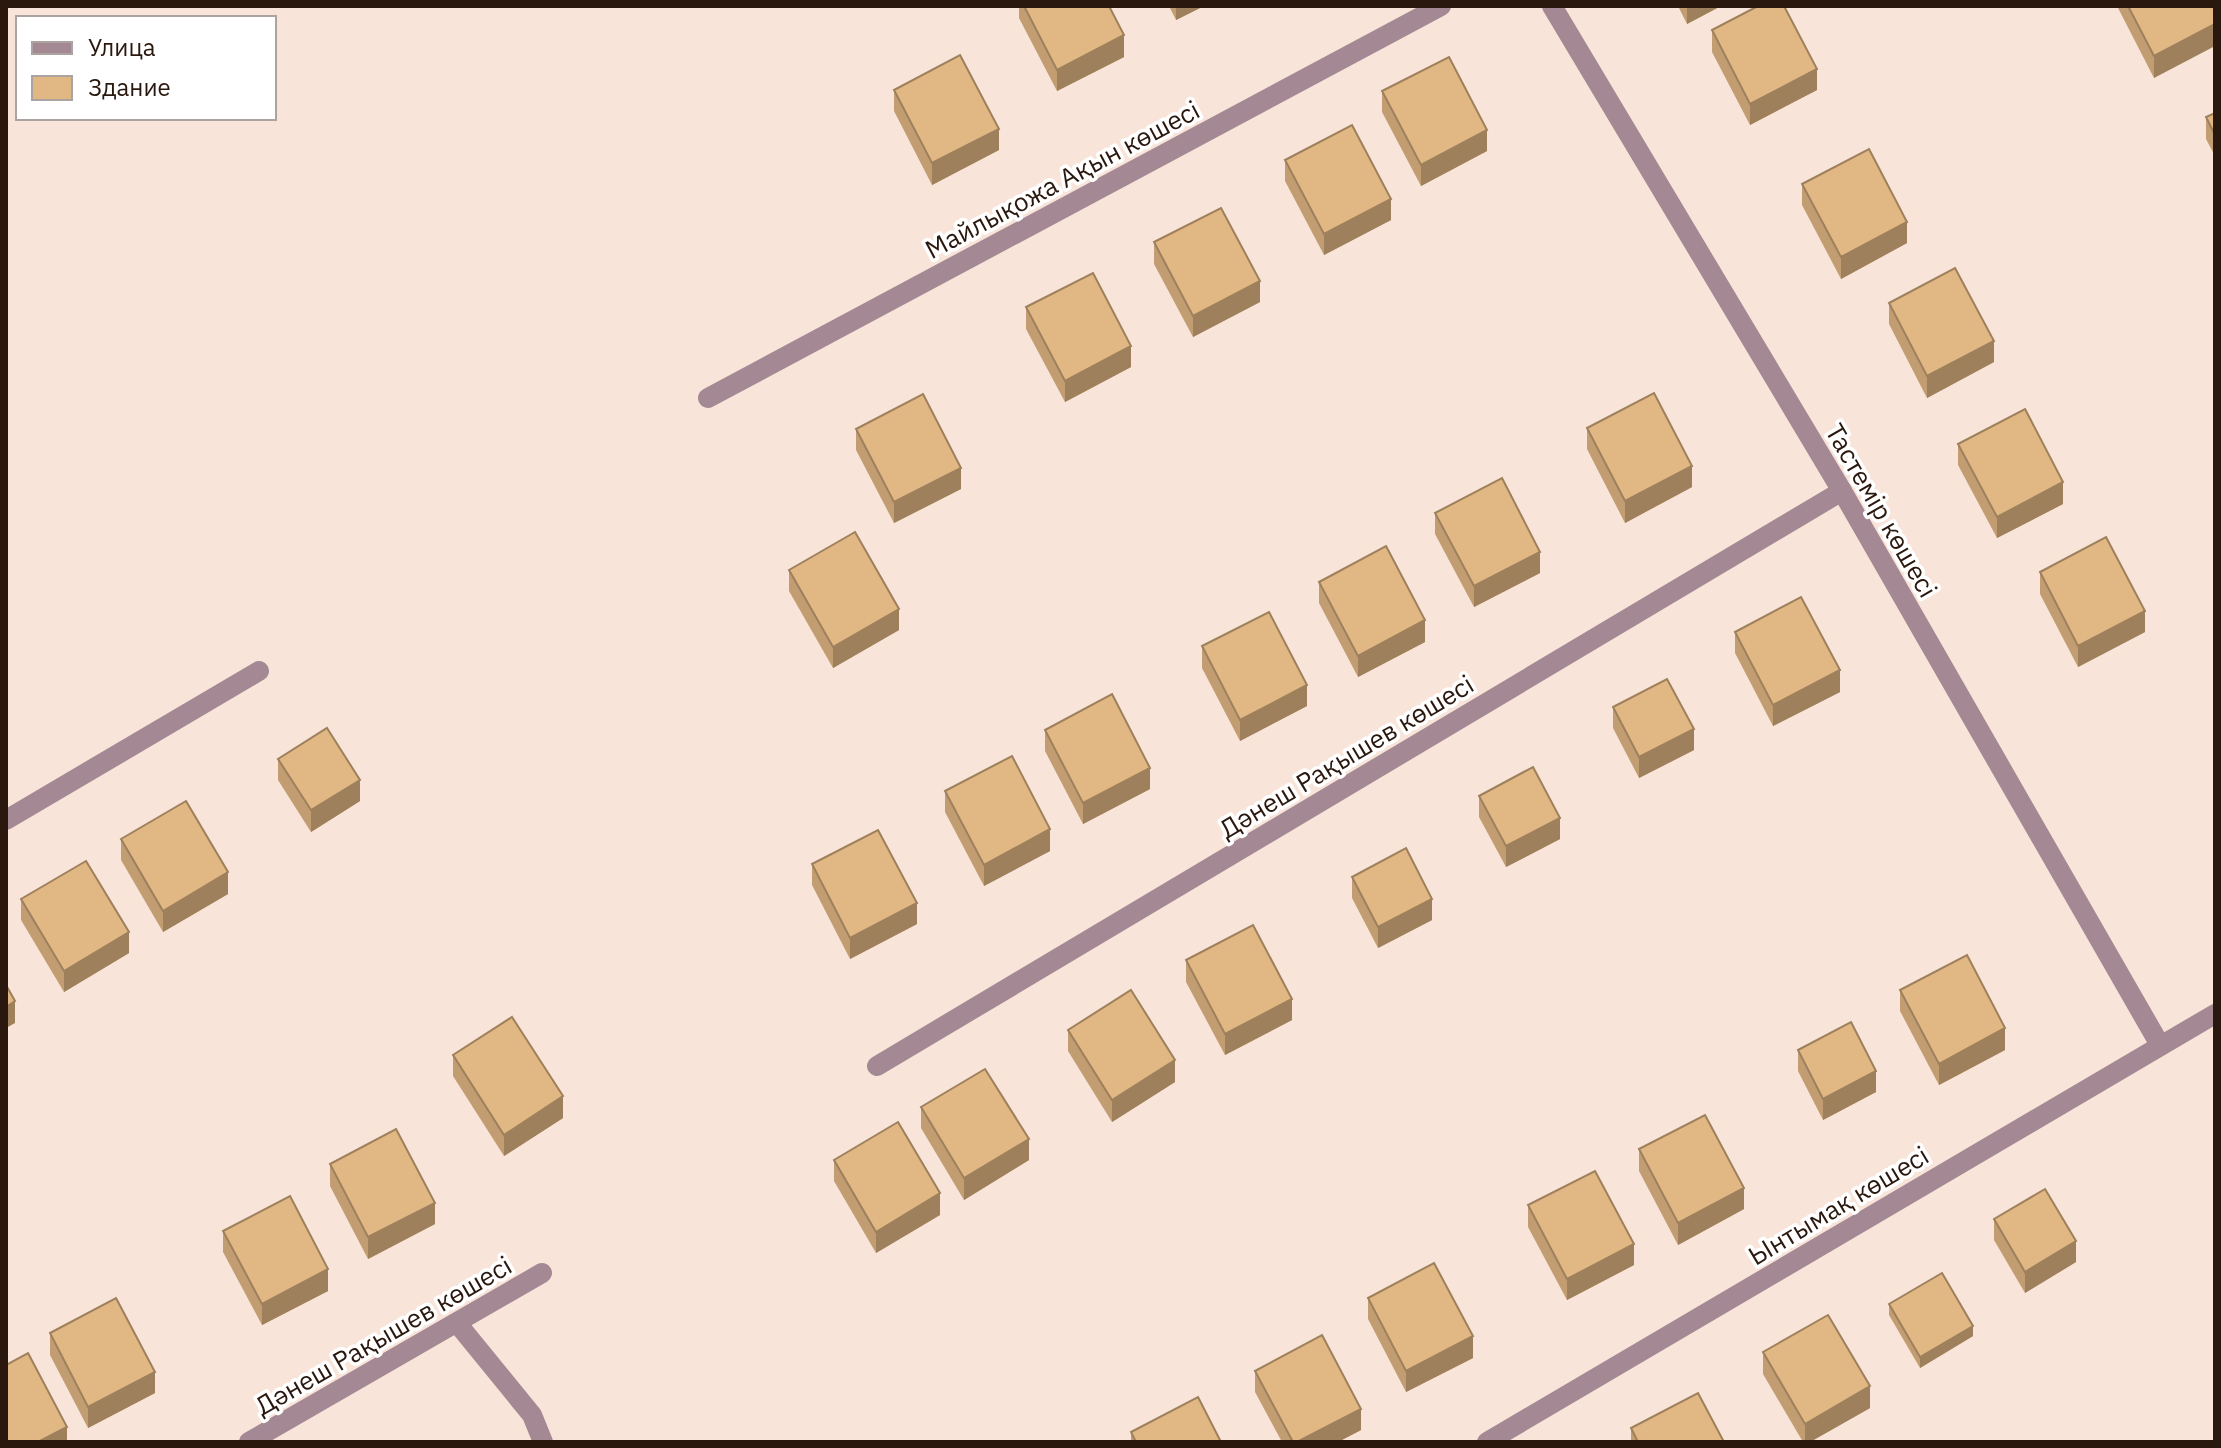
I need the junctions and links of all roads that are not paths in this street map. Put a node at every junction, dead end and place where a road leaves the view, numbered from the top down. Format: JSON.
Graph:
{"nodes":[{"id":1,"x":1441,"y":6,"type":"edge"},
{"id":2,"x":1552,"y":6,"type":"edge"},
{"id":3,"x":708,"y":398,"type":"dead end"},
{"id":4,"x":1842,"y":491,"type":"junction"},
{"id":5,"x":259,"y":671,"type":"dead end"},
{"id":6,"x":6,"y":820,"type":"edge"},
{"id":7,"x":2215,"y":1014,"type":"edge"},
{"id":8,"x":2160,"y":1045,"type":"junction"},
{"id":9,"x":877,"y":1066,"type":"dead end"},
{"id":10,"x":542,"y":1273,"type":"dead end"},
{"id":11,"x":457,"y":1323,"type":"junction"},
{"id":12,"x":249,"y":1442,"type":"edge"},
{"id":13,"x":543,"y":1442,"type":"edge"},
{"id":14,"x":1487,"y":1442,"type":"edge"}],
"edges":[{"from":1,"to":3,"type":"street","name":"Майлықожа Ақын көшесі"},
{"from":2,"to":4,"type":"street","name":"Тастемір көшесі"},
{"from":4,"to":8,"type":"street","name":"Тастемір көшесі"},
{"from":4,"to":9,"type":"street","name":"Дәнеш Рақышев көшесі"},
{"from":5,"to":6,"type":"street"},
{"from":7,"to":8,"type":"street","name":"Ынтымақ көшесі"},
{"from":8,"to":14,"type":"street","name":"Ынтымақ көшесі"},
{"from":10,"to":11,"type":"street","name":"Дәнеш Рақышев көшесі"},
{"from":11,"to":12,"type":"street","name":"Дәнеш Рақышев көшесі"},
{"from":11,"to":13,"type":"street"}]}
